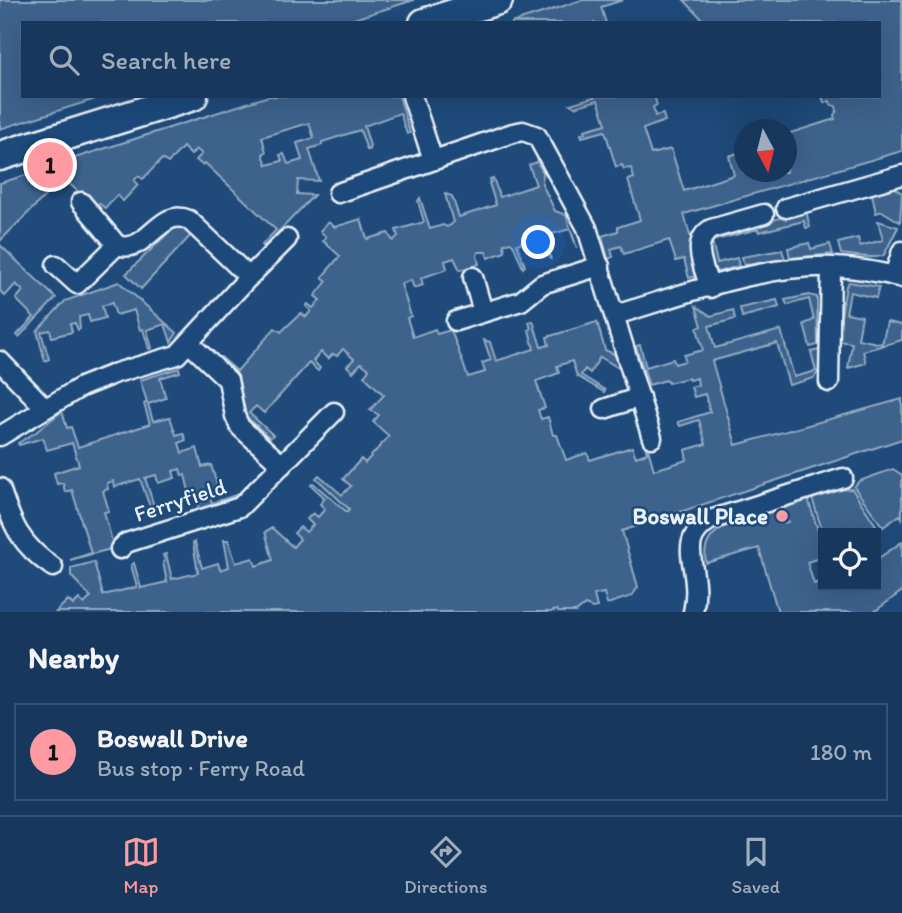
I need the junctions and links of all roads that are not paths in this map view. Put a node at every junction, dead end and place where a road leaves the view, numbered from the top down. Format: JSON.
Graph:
{"nodes":[{"id":1,"x":498,"y":0,"type":"edge"},
{"id":2,"x":430,"y":21,"type":"edge"},
{"id":3,"x":187,"y":98,"type":"edge"},
{"id":4,"x":413,"y":98,"type":"edge"},
{"id":5,"x":0,"y":156,"type":"edge"},
{"id":6,"x":433,"y":160,"type":"junction"},
{"id":7,"x":902,"y":175,"type":"edge"},
{"id":8,"x":338,"y":193,"type":"dead end"},
{"id":9,"x":81,"y":202,"type":"dead end"},
{"id":10,"x":786,"y":208,"type":"dead end"},
{"id":11,"x":764,"y":214,"type":"dead end"},
{"id":12,"x":287,"y":239,"type":"dead end"},
{"id":13,"x":117,"y":245,"type":"junction"},
{"id":14,"x":902,"y":251,"type":"edge"},
{"id":15,"x":56,"y":265,"type":"dead end"},
{"id":16,"x":600,"y":266,"type":"junction"},
{"id":17,"x":831,"y":267,"type":"junction"},
{"id":18,"x":249,"y":277,"type":"junction"},
{"id":19,"x":473,"y":277,"type":"dead end"},
{"id":20,"x":898,"y":277,"type":"edge"},
{"id":21,"x":710,"y":288,"type":"junction"},
{"id":22,"x":483,"y":312,"type":"junction"},
{"id":23,"x":615,"y":315,"type":"junction"},
{"id":24,"x":456,"y":321,"type":"dead end"},
{"id":25,"x":189,"y":343,"type":"junction"},
{"id":26,"x":0,"y":361,"type":"edge"},
{"id":27,"x":829,"y":382,"type":"dead end"},
{"id":28,"x":640,"y":397,"type":"junction"},
{"id":29,"x":45,"y":408,"type":"junction"},
{"id":30,"x":604,"y":409,"type":"dead end"},
{"id":31,"x":334,"y":412,"type":"dead end"},
{"id":32,"x":0,"y":436,"type":"edge"},
{"id":33,"x":652,"y":438,"type":"dead end"},
{"id":34,"x":282,"y":465,"type":"junction"},
{"id":35,"x":843,"y":478,"type":"dead end"},
{"id":36,"x":0,"y":488,"type":"edge"},
{"id":37,"x":120,"y":549,"type":"dead end"},
{"id":38,"x":52,"y":567,"type":"dead end"},
{"id":39,"x":693,"y":612,"type":"edge"}],
"edges":[{"from":1,"to":2,"type":"main road"},
{"from":3,"to":5,"type":"main road"},
{"from":4,"to":6,"type":"street"},
{"from":6,"to":8,"type":"street"},
{"from":6,"to":16,"type":"street"},
{"from":7,"to":10,"type":"street"},
{"from":9,"to":13,"type":"street"},
{"from":11,"to":21,"type":"street"},
{"from":12,"to":18,"type":"street"},
{"from":13,"to":15,"type":"street"},
{"from":13,"to":18,"type":"street"},
{"from":14,"to":20,"type":"street"},
{"from":16,"to":22,"type":"street"},
{"from":16,"to":23,"type":"street"},
{"from":17,"to":20,"type":"street"},
{"from":17,"to":21,"type":"street"},
{"from":17,"to":27,"type":"street"},
{"from":18,"to":25,"type":"street"},
{"from":19,"to":22,"type":"street"},
{"from":21,"to":23,"type":"street"},
{"from":22,"to":24,"type":"street"},
{"from":23,"to":28,"type":"street"},
{"from":25,"to":29,"type":"street"},
{"from":25,"to":34,"type":"street"},
{"from":26,"to":29,"type":"street"},
{"from":28,"to":30,"type":"street"},
{"from":28,"to":33,"type":"street"},
{"from":29,"to":32,"type":"street"},
{"from":31,"to":34,"type":"street","name":"Ferryfield"},
{"from":34,"to":37,"type":"street","name":"Ferryfield"},
{"from":35,"to":39,"type":"street"},
{"from":36,"to":38,"type":"street"}]}
